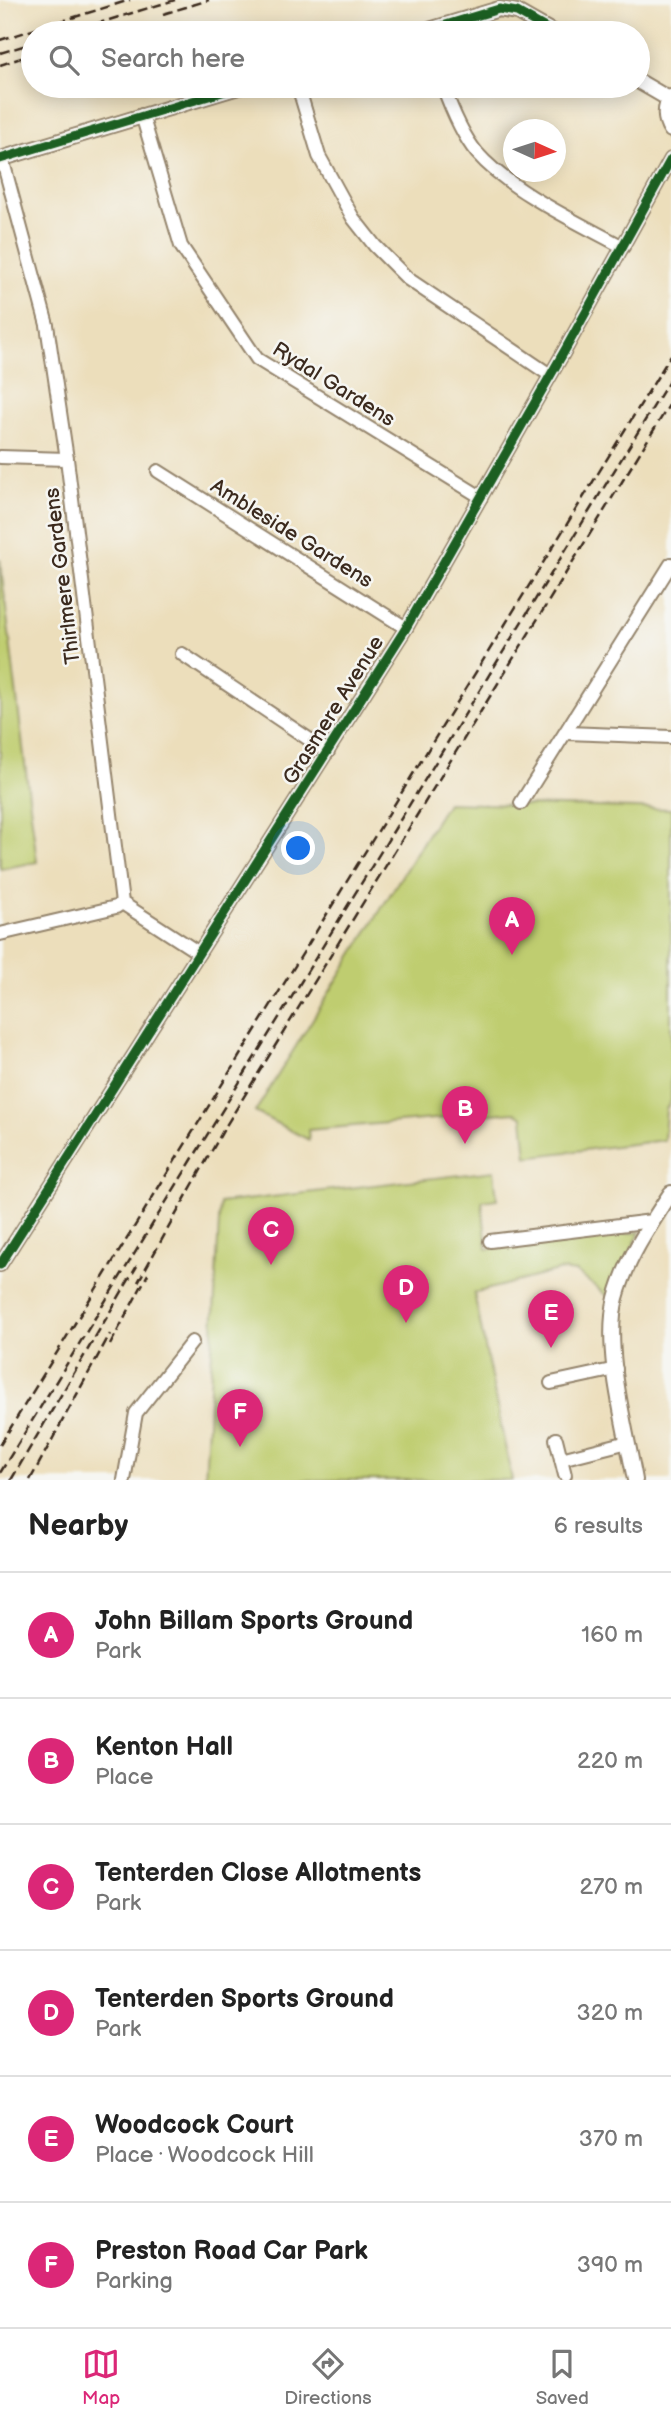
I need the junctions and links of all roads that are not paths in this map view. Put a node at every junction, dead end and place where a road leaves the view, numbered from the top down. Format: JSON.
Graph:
{"nodes":[{"id":1,"x":462,"y":21,"type":"edge"},
{"id":2,"x":533,"y":21,"type":"edge"},
{"id":3,"x":650,"y":87,"type":"edge"},
{"id":4,"x":201,"y":98,"type":"edge"},
{"id":5,"x":302,"y":98,"type":"edge"},
{"id":6,"x":448,"y":98,"type":"edge"},
{"id":7,"x":670,"y":98,"type":"edge"},
{"id":8,"x":142,"y":115,"type":"junction"},
{"id":9,"x":671,"y":130,"type":"edge"},
{"id":10,"x":1,"y":158,"type":"edge"},
{"id":11,"x":671,"y":159,"type":"edge"},
{"id":12,"x":623,"y":247,"type":"junction"},
{"id":13,"x":550,"y":375,"type":"junction"},
{"id":14,"x":0,"y":457,"type":"edge"},
{"id":15,"x":67,"y":458,"type":"junction"},
{"id":16,"x":158,"y":471,"type":"dead end"},
{"id":17,"x":481,"y":497,"type":"junction"},
{"id":18,"x":671,"y":564,"type":"edge"},
{"id":19,"x":406,"y":628,"type":"junction"},
{"id":20,"x":182,"y":654,"type":"dead end"},
{"id":21,"x":567,"y":733,"type":"junction"},
{"id":22,"x":671,"y":737,"type":"edge"},
{"id":23,"x":328,"y":752,"type":"junction"},
{"id":24,"x":521,"y":803,"type":"dead end"},
{"id":25,"x":122,"y":903,"type":"junction"},
{"id":26,"x":0,"y":934,"type":"edge"},
{"id":27,"x":199,"y":953,"type":"junction"},
{"id":28,"x":671,"y":1193,"type":"edge"},
{"id":29,"x":652,"y":1221,"type":"junction"},
{"id":30,"x":490,"y":1241,"type":"dead end"},
{"id":31,"x":0,"y":1265,"type":"edge"},
{"id":32,"x":192,"y":1342,"type":"dead end"},
{"id":33,"x":615,"y":1369,"type":"junction"},
{"id":34,"x":551,"y":1383,"type":"dead end"},
{"id":35,"x":556,"y":1439,"type":"dead end"},
{"id":36,"x":628,"y":1442,"type":"junction"},
{"id":37,"x":561,"y":1459,"type":"junction"},
{"id":38,"x":565,"y":1475,"type":"dead end"},
{"id":39,"x":124,"y":1480,"type":"edge"},
{"id":40,"x":635,"y":1480,"type":"edge"}],
"edges":[{"from":1,"to":2,"type":"street"},
{"from":3,"to":7,"type":"street"},
{"from":4,"to":8,"type":"street"},
{"from":5,"to":13,"type":"street"},
{"from":6,"to":12,"type":"street"},
{"from":7,"to":9,"type":"street"},
{"from":8,"to":10,"type":"street"},
{"from":8,"to":17,"type":"street","name":"Rydal Gardens"},
{"from":10,"to":15,"type":"street","name":"Thirlmere Gardens"},
{"from":11,"to":12,"type":"street","name":"Grasmere Avenue"},
{"from":12,"to":13,"type":"street","name":"Grasmere Avenue"},
{"from":13,"to":17,"type":"street","name":"Grasmere Avenue"},
{"from":14,"to":15,"type":"street"},
{"from":15,"to":25,"type":"street","name":"Thirlmere Gardens"},
{"from":16,"to":19,"type":"street","name":"Ambleside Gardens"},
{"from":17,"to":19,"type":"street","name":"Grasmere Avenue"},
{"from":18,"to":21,"type":"street"},
{"from":19,"to":23,"type":"street","name":"Grasmere Avenue"},
{"from":20,"to":23,"type":"street"},
{"from":21,"to":22,"type":"street"},
{"from":21,"to":24,"type":"street"},
{"from":23,"to":27,"type":"street","name":"Grasmere Avenue"},
{"from":25,"to":26,"type":"street"},
{"from":25,"to":27,"type":"street"},
{"from":27,"to":31,"type":"street","name":"Grasmere Avenue"},
{"from":28,"to":29,"type":"street"},
{"from":29,"to":30,"type":"street"},
{"from":29,"to":33,"type":"street"},
{"from":32,"to":39,"type":"street"},
{"from":33,"to":34,"type":"street"},
{"from":33,"to":36,"type":"street"},
{"from":35,"to":37,"type":"street"},
{"from":36,"to":37,"type":"street"},
{"from":36,"to":40,"type":"street"},
{"from":37,"to":38,"type":"street"}]}
